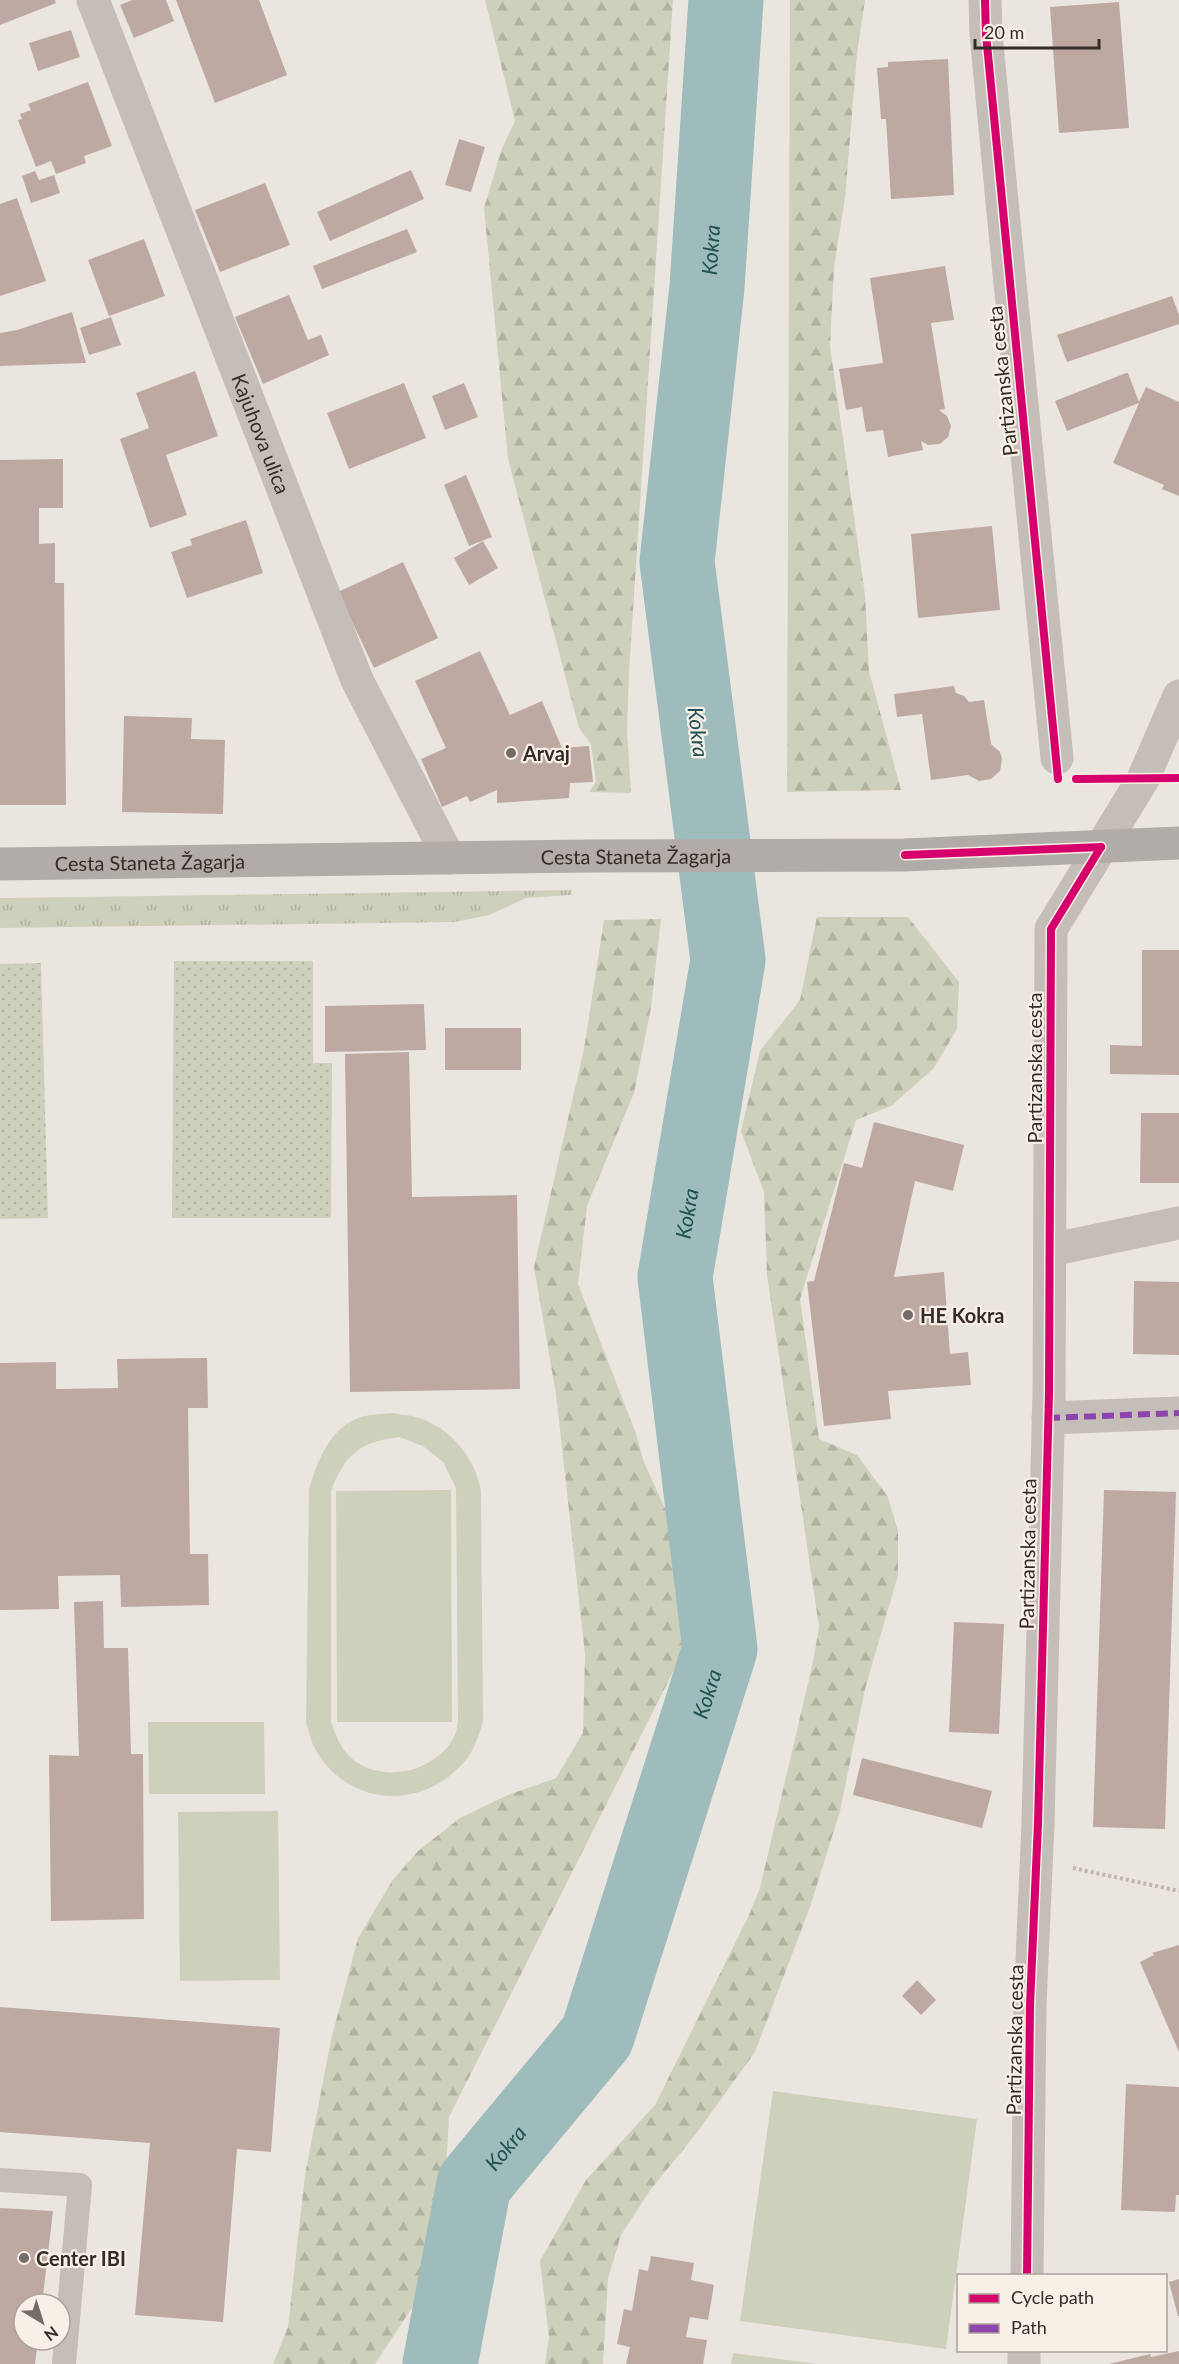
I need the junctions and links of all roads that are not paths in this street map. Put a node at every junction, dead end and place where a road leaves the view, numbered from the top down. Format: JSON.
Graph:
{"nodes":[{"id":1,"x":93,"y":0,"type":"edge"},
{"id":2,"x":985,"y":0,"type":"edge"},
{"id":3,"x":1179,"y":696,"type":"edge"},
{"id":4,"x":1057,"y":759,"type":"dead end"},
{"id":5,"x":1179,"y":843,"type":"edge"},
{"id":6,"x":1101,"y":847,"type":"junction"},
{"id":7,"x":448,"y":858,"type":"junction"},
{"id":8,"x":0,"y":864,"type":"edge"},
{"id":9,"x":1179,"y":1223,"type":"edge"},
{"id":10,"x":1050,"y":1250,"type":"junction"},
{"id":11,"x":1179,"y":1413,"type":"edge"},
{"id":12,"x":1048,"y":1418,"type":"junction"},
{"id":13,"x":0,"y":2180,"type":"edge"},
{"id":14,"x":1027,"y":2274,"type":"edge"},
{"id":15,"x":64,"y":2364,"type":"edge"}],
"edges":[{"from":1,"to":7,"type":"street","name":"Kajuhova ulica"},
{"from":2,"to":4,"type":"street","name":"Partizanska cesta"},
{"from":3,"to":6,"type":"street"},
{"from":5,"to":6,"type":"main road","name":"Cesta Staneta Žagarja"},
{"from":6,"to":7,"type":"main road","name":"Cesta Staneta Žagarja"},
{"from":6,"to":10,"type":"street","name":"Partizanska cesta"},
{"from":7,"to":8,"type":"main road","name":"Cesta Staneta Žagarja"},
{"from":9,"to":10,"type":"street"},
{"from":10,"to":12,"type":"street","name":"Partizanska cesta"},
{"from":11,"to":12,"type":"street"},
{"from":12,"to":14,"type":"street","name":"Partizanska cesta"},
{"from":13,"to":15,"type":"lane"}]}
